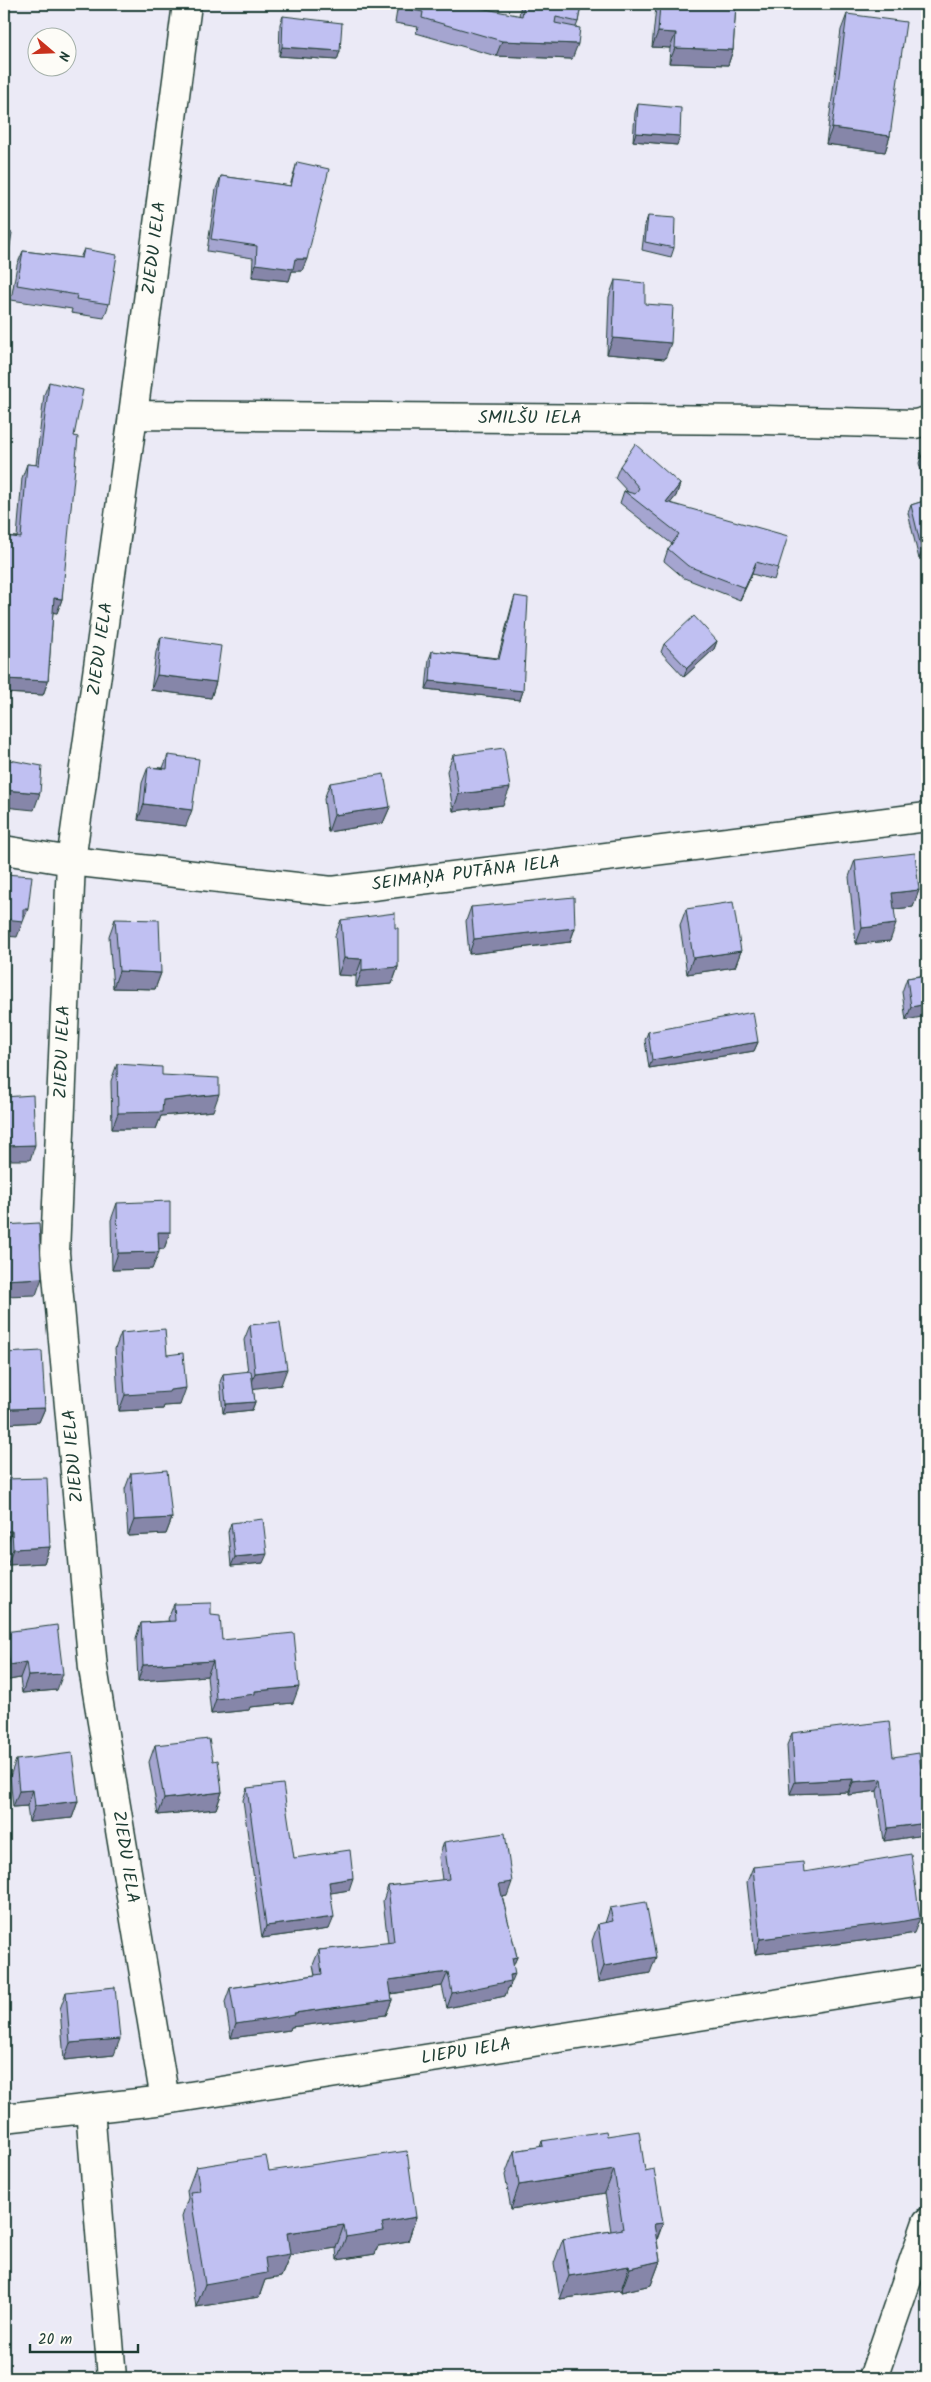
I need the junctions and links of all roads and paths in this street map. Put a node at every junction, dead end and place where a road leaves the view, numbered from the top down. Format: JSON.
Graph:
{"nodes":[{"id":1,"x":187,"y":4,"type":"edge"},
{"id":2,"x":133,"y":415,"type":"junction"},
{"id":3,"x":927,"y":421,"type":"edge"},
{"id":4,"x":927,"y":817,"type":"edge"},
{"id":5,"x":4,"y":850,"type":"edge"},
{"id":6,"x":71,"y":861,"type":"junction"},
{"id":7,"x":927,"y":1980,"type":"edge"},
{"id":8,"x":165,"y":2100,"type":"junction"},
{"id":9,"x":90,"y":2109,"type":"junction"},
{"id":10,"x":4,"y":2118,"type":"edge"},
{"id":11,"x":927,"y":2222,"type":"edge"},
{"id":12,"x":112,"y":2378,"type":"edge"},
{"id":13,"x":873,"y":2378,"type":"edge"}],
"edges":[{"from":1,"to":2,"type":"street","name":"ZIEDU IELA"},
{"from":2,"to":3,"type":"street","name":"SMILŠU IELA"},
{"from":2,"to":6,"type":"street","name":"ZIEDU IELA"},
{"from":4,"to":6,"type":"street","name":"SEIMAŅA PUTĀNA IELA"},
{"from":5,"to":6,"type":"street","name":"SEIMAŅA PUTĀNA IELA"},
{"from":6,"to":8,"type":"street","name":"ZIEDU IELA"},
{"from":7,"to":8,"type":"street","name":"LIEPU IELA"},
{"from":8,"to":9,"type":"street","name":"LIEPU IELA"},
{"from":9,"to":10,"type":"street","name":"LIEPU IELA"},
{"from":9,"to":12,"type":"street"},
{"from":11,"to":13,"type":"street"}]}
